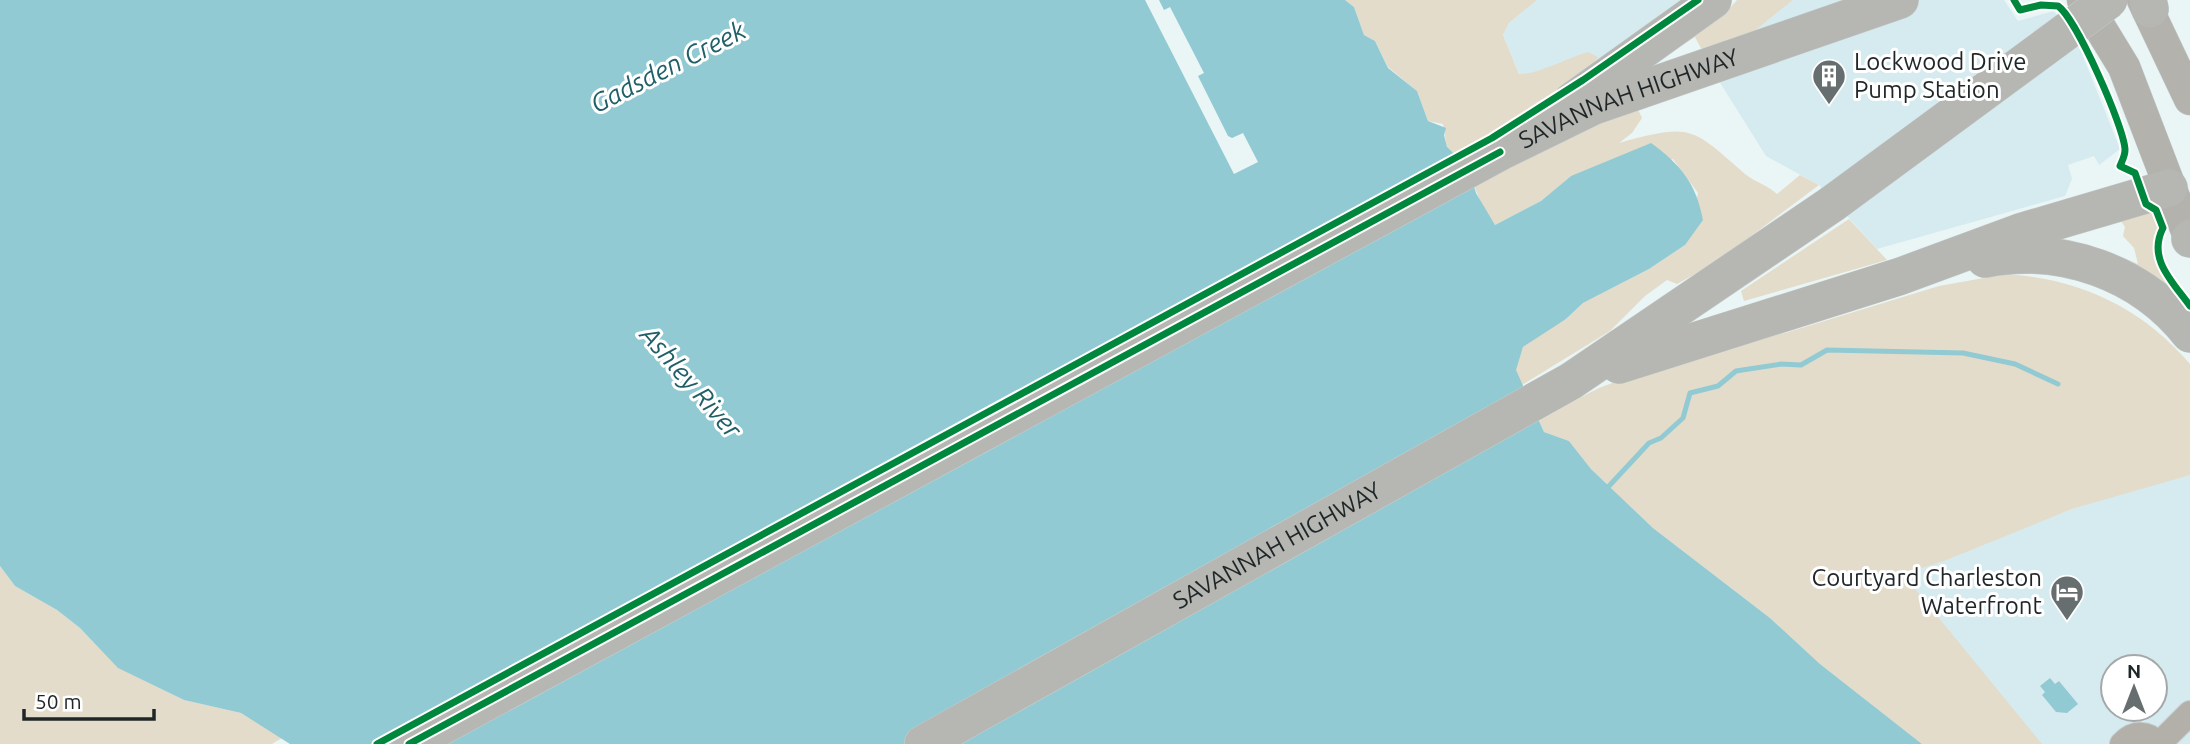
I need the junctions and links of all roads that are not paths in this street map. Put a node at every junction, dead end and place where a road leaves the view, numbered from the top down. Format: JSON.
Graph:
{"nodes":[{"id":1,"x":1713,"y":0,"type":"edge"},
{"id":2,"x":1900,"y":0,"type":"edge"},
{"id":3,"x":2083,"y":0,"type":"edge"},
{"id":4,"x":2109,"y":0,"type":"edge"},
{"id":5,"x":2147,"y":3,"type":"edge"},
{"id":6,"x":2190,"y":99,"type":"edge"},
{"id":7,"x":1500,"y":152,"type":"junction"},
{"id":8,"x":2179,"y":183,"type":"edge"},
{"id":9,"x":2190,"y":238,"type":"edge"},
{"id":10,"x":1901,"y":276,"type":"junction"},
{"id":11,"x":2190,"y":334,"type":"edge"},
{"id":12,"x":1565,"y":384,"type":"junction"},
{"id":13,"x":2190,"y":713,"type":"edge"},
{"id":14,"x":409,"y":744,"type":"edge"},
{"id":15,"x":923,"y":744,"type":"edge"},
{"id":16,"x":2122,"y":744,"type":"edge"},
{"id":17,"x":2159,"y":744,"type":"edge"}],
"edges":[{"from":1,"to":7,"type":"highway"},
{"from":2,"to":7,"type":"highway","name":"SAVANNAH HIGHWAY"},
{"from":3,"to":8,"type":"main road"},
{"from":4,"to":12,"type":"highway","name":"SAVANNAH HIGHWAY","bridge":true},
{"from":5,"to":6,"type":"main road"},
{"from":7,"to":14,"type":"highway","name":"SAVANNAH HIGHWAY"},
{"from":8,"to":9,"type":"main road"},
{"from":8,"to":10,"type":"highway"},
{"from":10,"to":11,"type":"highway"},
{"from":10,"to":12,"type":"highway"},
{"from":12,"to":15,"type":"highway","name":"SAVANNAH HIGHWAY"},
{"from":13,"to":17,"type":"lane"},
{"from":16,"to":17,"type":"lane"}]}
